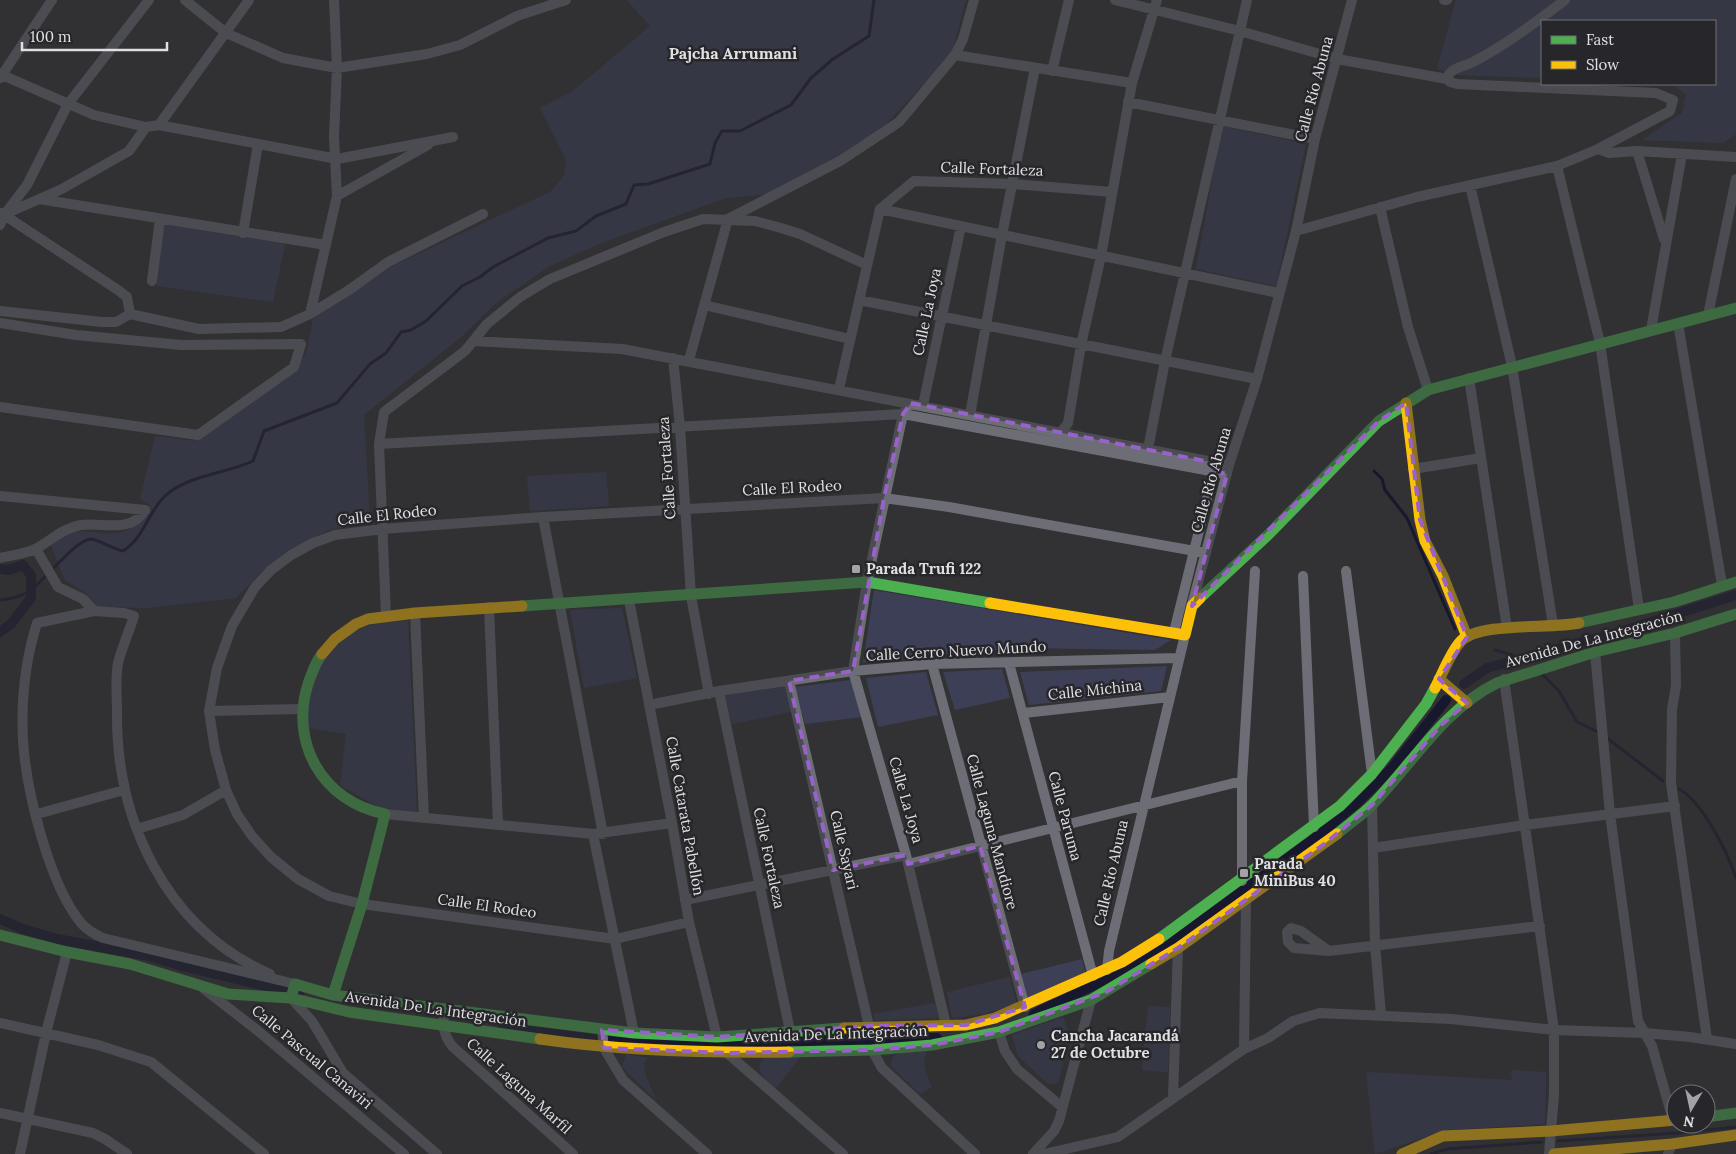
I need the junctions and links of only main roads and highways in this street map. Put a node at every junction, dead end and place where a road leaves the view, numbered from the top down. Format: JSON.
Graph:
{"nodes":[{"id":1,"x":1736,"y":308,"type":"edge"},
{"id":2,"x":1406,"y":403,"type":"junction"},
{"id":3,"x":1736,"y":582,"type":"edge"},
{"id":4,"x":1736,"y":614,"type":"edge"},
{"id":5,"x":1467,"y":637,"type":"junction"},
{"id":6,"x":1439,"y":679,"type":"junction"},
{"id":7,"x":1467,"y":703,"type":"junction"},
{"id":8,"x":0,"y":935,"type":"edge"},
{"id":9,"x":333,"y":995,"type":"junction"},
{"id":10,"x":291,"y":998,"type":"junction"},
{"id":11,"x":1736,"y":1113,"type":"edge"},
{"id":12,"x":1716,"y":1116,"type":"edge"},
{"id":13,"x":1666,"y":1121,"type":"edge"},
{"id":14,"x":1736,"y":1135,"type":"edge"},
{"id":15,"x":1670,"y":1149,"type":"edge"},
{"id":16,"x":1402,"y":1154,"type":"edge"},
{"id":17,"x":1554,"y":1154,"type":"edge"}],
"edges":[{"from":1,"to":2,"type":"main road"},
{"from":2,"to":5,"type":"main road"},
{"from":2,"to":9,"type":"main road","name":"Calle Río Abuna"},
{"from":3,"to":5,"type":"main road","name":"Avenida De La Integración"},
{"from":4,"to":7,"type":"main road","name":"Avenida De La Integración"},
{"from":5,"to":6,"type":"main road","name":"Avenida De La Integración"},
{"from":6,"to":7,"type":"main road"},
{"from":6,"to":9,"type":"main road","name":"Avenida De La Integración"},
{"from":7,"to":10,"type":"main road","name":"Avenida De La Integración"},
{"from":8,"to":10,"type":"main road","name":"Avenida De La Integración"},
{"from":9,"to":10,"type":"main road","name":"Avenida De La Integración"},
{"from":11,"to":12,"type":"main road"},
{"from":13,"to":16,"type":"main road"},
{"from":14,"to":15,"type":"main road"},
{"from":15,"to":17,"type":"main road"}]}
